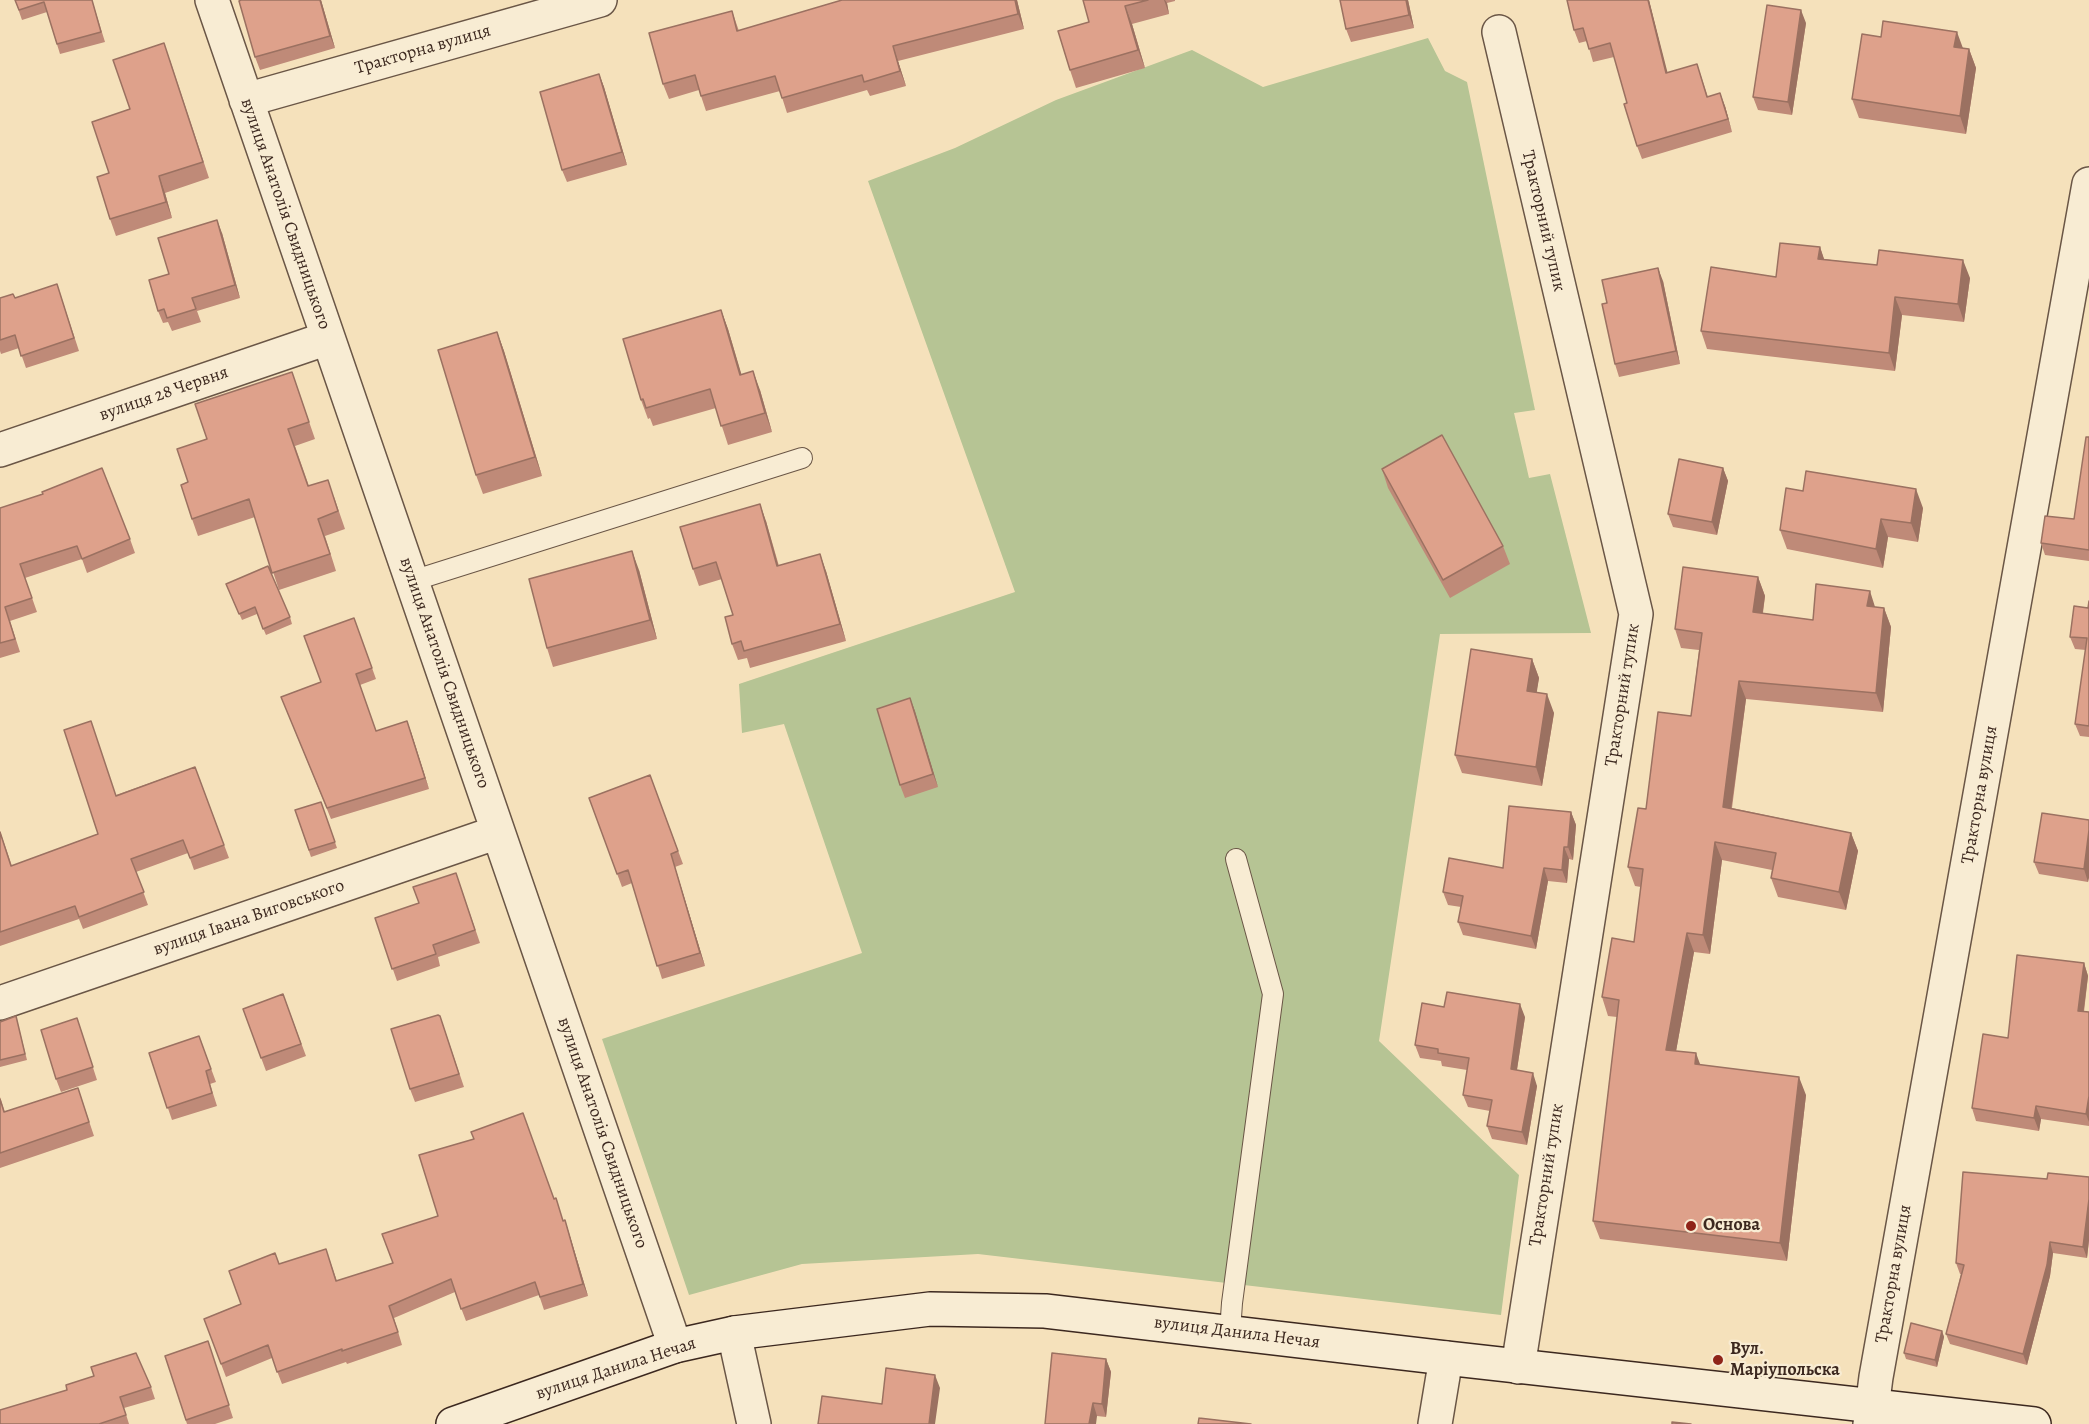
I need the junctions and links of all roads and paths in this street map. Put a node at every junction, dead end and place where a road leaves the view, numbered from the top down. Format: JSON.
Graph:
{"nodes":[{"id":1,"x":212,"y":0,"type":"edge"},
{"id":2,"x":600,"y":0,"type":"edge"},
{"id":3,"x":1499,"y":32,"type":"dead end"},
{"id":4,"x":246,"y":100,"type":"junction"},
{"id":5,"x":2089,"y":184,"type":"edge"},
{"id":6,"x":328,"y":338,"type":"junction"},
{"id":7,"x":0,"y":450,"type":"edge"},
{"id":8,"x":802,"y":458,"type":"dead end"},
{"id":9,"x":412,"y":581,"type":"junction"},
{"id":10,"x":498,"y":832,"type":"junction"},
{"id":11,"x":1236,"y":859,"type":"dead end"},
{"id":12,"x":0,"y":1003,"type":"edge"},
{"id":13,"x":1230,"y":1332,"type":"junction"},
{"id":14,"x":734,"y":1333,"type":"junction"},
{"id":15,"x":675,"y":1346,"type":"junction"},
{"id":16,"x":1446,"y":1358,"type":"junction"},
{"id":17,"x":1518,"y":1367,"type":"junction"},
{"id":18,"x":1871,"y":1415,"type":"edge"},
{"id":19,"x":453,"y":1424,"type":"edge"},
{"id":20,"x":754,"y":1424,"type":"edge"},
{"id":21,"x":1434,"y":1424,"type":"edge"},
{"id":22,"x":2034,"y":1424,"type":"edge"}],
"edges":[{"from":1,"to":4,"type":"street","name":"вулиця Анатолія Свидницького"},
{"from":2,"to":4,"type":"street","name":"Тракторна вулиця"},
{"from":3,"to":17,"type":"street","name":"Тракторний тупик"},
{"from":4,"to":6,"type":"street","name":"вулиця Анатолія Свидницького"},
{"from":5,"to":18,"type":"street","name":"Тракторна вулиця"},
{"from":6,"to":7,"type":"street","name":"вулиця 28 Червня"},
{"from":6,"to":9,"type":"street","name":"вулиця Анатолія Свидницького"},
{"from":8,"to":9,"type":"lane"},
{"from":9,"to":10,"type":"street","name":"вулиця Анатолія Свидницького"},
{"from":10,"to":12,"type":"street","name":"вулиця Івана Виговського"},
{"from":10,"to":15,"type":"street","name":"вулиця Анатолія Свидницького"},
{"from":11,"to":13,"type":"lane"},
{"from":13,"to":14,"type":"street","name":"вулиця Данила Нечая"},
{"from":13,"to":16,"type":"street","name":"вулиця Данила Нечая"},
{"from":14,"to":15,"type":"street","name":"вулиця Данила Нечая"},
{"from":14,"to":20,"type":"street"},
{"from":15,"to":19,"type":"street","name":"вулиця Данила Нечая"},
{"from":16,"to":17,"type":"street","name":"вулиця Данила Нечая"},
{"from":16,"to":21,"type":"street"},
{"from":17,"to":18,"type":"street","name":"вулиця Данила Нечая"},
{"from":18,"to":22,"type":"street","name":"вулиця Данила Нечая"}]}
